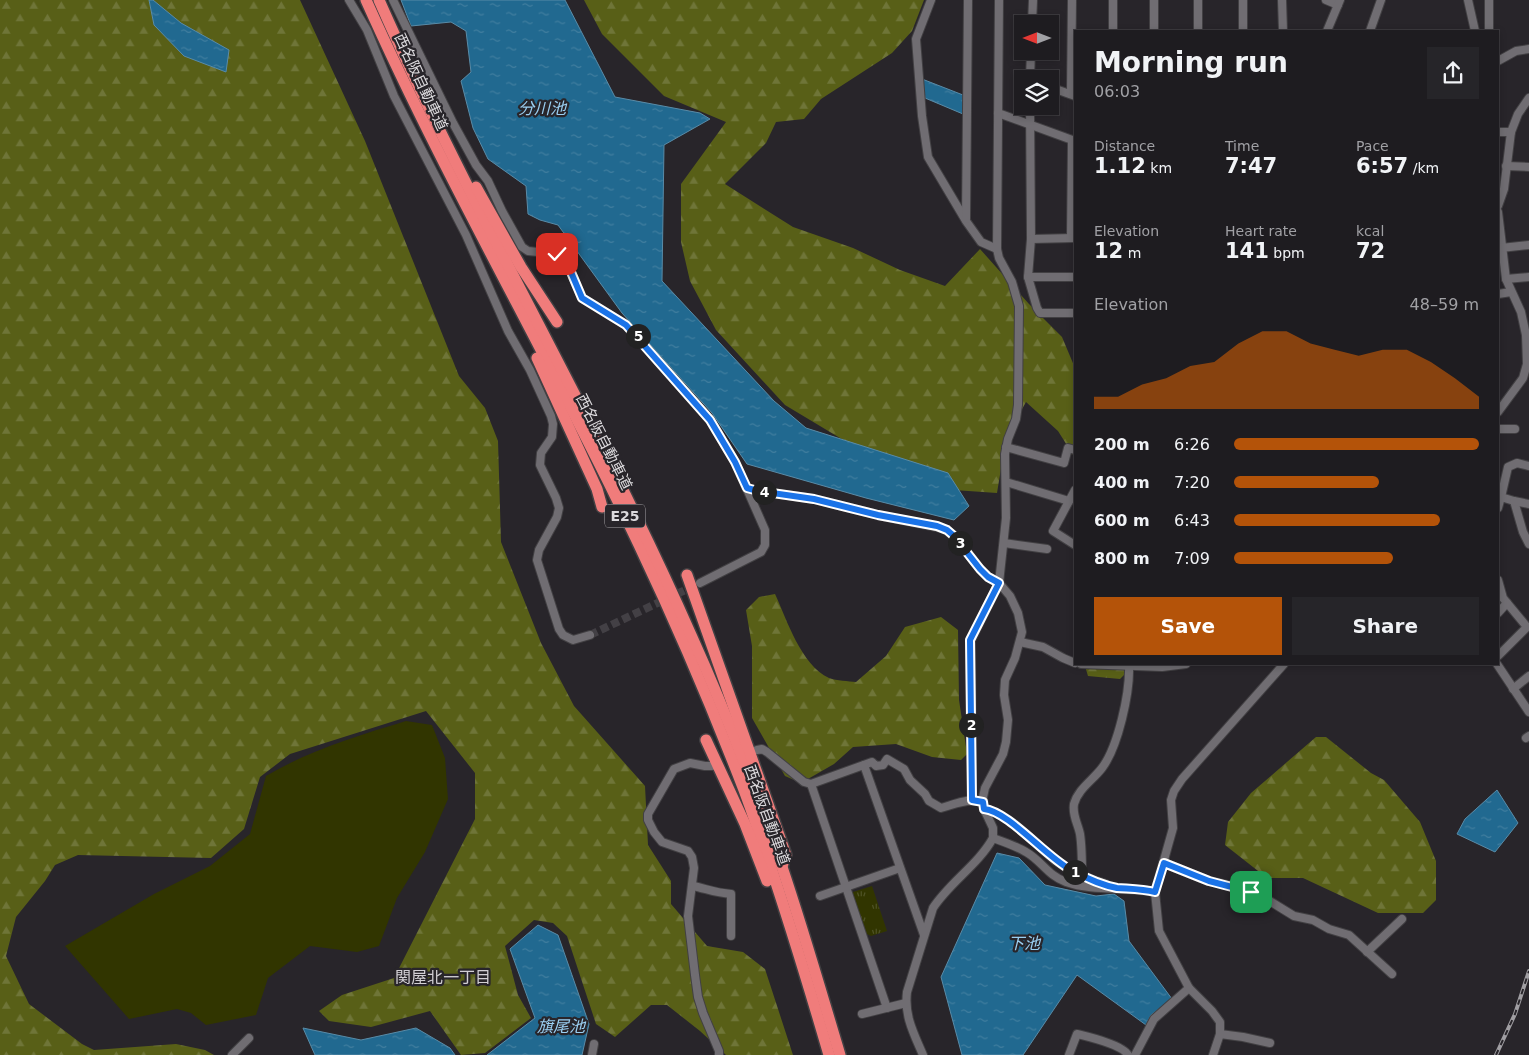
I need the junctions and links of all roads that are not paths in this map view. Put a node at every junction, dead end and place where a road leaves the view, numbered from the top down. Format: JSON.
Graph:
{"nodes":[{"id":1,"x":349,"y":0,"type":"edge"},
{"id":2,"x":366,"y":0,"type":"edge"},
{"id":3,"x":379,"y":0,"type":"edge"},
{"id":4,"x":393,"y":0,"type":"edge"},
{"id":5,"x":931,"y":0,"type":"edge"},
{"id":6,"x":968,"y":0,"type":"edge"},
{"id":7,"x":999,"y":0,"type":"edge"},
{"id":8,"x":1033,"y":0,"type":"edge"},
{"id":9,"x":1072,"y":0,"type":"edge"},
{"id":10,"x":1113,"y":0,"type":"edge"},
{"id":11,"x":1154,"y":0,"type":"edge"},
{"id":12,"x":1198,"y":0,"type":"edge"},
{"id":13,"x":1243,"y":0,"type":"edge"},
{"id":14,"x":1282,"y":0,"type":"edge"},
{"id":15,"x":1326,"y":0,"type":"edge"},
{"id":16,"x":1381,"y":0,"type":"edge"},
{"id":17,"x":1468,"y":0,"type":"edge"},
{"id":18,"x":1489,"y":0,"type":"edge"},
{"id":19,"x":1339,"y":3,"type":"edge"},
{"id":20,"x":1032,"y":15,"type":"edge"},
{"id":21,"x":1113,"y":30,"type":"edge"},
{"id":22,"x":1154,"y":30,"type":"edge"},
{"id":23,"x":1198,"y":30,"type":"edge"},
{"id":24,"x":1243,"y":30,"type":"edge"},
{"id":25,"x":1283,"y":30,"type":"edge"},
{"id":26,"x":1328,"y":30,"type":"edge"},
{"id":27,"x":1370,"y":30,"type":"edge"},
{"id":28,"x":1475,"y":30,"type":"edge"},
{"id":29,"x":1488,"y":30,"type":"edge"},
{"id":30,"x":1529,"y":49,"type":"edge"},
{"id":31,"x":1499,"y":60,"type":"edge"},
{"id":32,"x":1059,"y":90,"type":"edge"},
{"id":33,"x":1073,"y":95,"type":"edge"},
{"id":34,"x":1529,"y":98,"type":"edge"},
{"id":35,"x":998,"y":112,"type":"junction"},
{"id":36,"x":1029,"y":115,"type":"edge"},
{"id":37,"x":1029,"y":123,"type":"junction"},
{"id":38,"x":1499,"y":132,"type":"edge"},
{"id":39,"x":1511,"y":132,"type":"junction"},
{"id":40,"x":1074,"y":140,"type":"edge"},
{"id":41,"x":1506,"y":166,"type":"junction"},
{"id":42,"x":1529,"y":167,"type":"edge"},
{"id":43,"x":461,"y":175,"type":"junction"},
{"id":44,"x":1499,"y":203,"type":"edge"},
{"id":45,"x":966,"y":221,"type":"junction"},
{"id":46,"x":1499,"y":235,"type":"edge"},
{"id":47,"x":1073,"y":238,"type":"edge"},
{"id":48,"x":1031,"y":239,"type":"junction"},
{"id":49,"x":1529,"y":245,"type":"edge"},
{"id":50,"x":1501,"y":248,"type":"junction"},
{"id":51,"x":997,"y":249,"type":"junction"},
{"id":52,"x":494,"y":260,"type":"junction"},
{"id":53,"x":1028,"y":277,"type":"junction"},
{"id":54,"x":1074,"y":277,"type":"edge"},
{"id":55,"x":1529,"y":277,"type":"edge"},
{"id":56,"x":1506,"y":279,"type":"junction"},
{"id":57,"x":1511,"y":292,"type":"junction"},
{"id":58,"x":1499,"y":294,"type":"edge"},
{"id":59,"x":1074,"y":313,"type":"edge"},
{"id":60,"x":557,"y":322,"type":"dead end"},
{"id":61,"x":1528,"y":362,"type":"edge"},
{"id":62,"x":1499,"y":411,"type":"edge"},
{"id":63,"x":1515,"y":428,"type":"dead end"},
{"id":64,"x":1499,"y":429,"type":"edge"},
{"id":65,"x":1006,"y":447,"type":"junction"},
{"id":66,"x":1074,"y":450,"type":"edge"},
{"id":67,"x":1529,"y":466,"type":"edge"},
{"id":68,"x":1006,"y":482,"type":"junction"},
{"id":69,"x":747,"y":488,"type":"junction"},
{"id":70,"x":1074,"y":492,"type":"edge"},
{"id":71,"x":1501,"y":497,"type":"junction"},
{"id":72,"x":1068,"y":501,"type":"junction"},
{"id":73,"x":1514,"y":501,"type":"junction"},
{"id":74,"x":1499,"y":504,"type":"edge"},
{"id":75,"x":1529,"y":504,"type":"edge"},
{"id":76,"x":602,"y":507,"type":"dead end"},
{"id":77,"x":1004,"y":543,"type":"junction"},
{"id":78,"x":1074,"y":543,"type":"edge"},
{"id":79,"x":1529,"y":544,"type":"edge"},
{"id":80,"x":1047,"y":549,"type":"dead end"},
{"id":81,"x":686,"y":575,"type":"dead end"},
{"id":82,"x":700,"y":583,"type":"tunnel mouth"},
{"id":83,"x":999,"y":583,"type":"junction"},
{"id":84,"x":1499,"y":585,"type":"edge"},
{"id":85,"x":1507,"y":603,"type":"junction"},
{"id":86,"x":1499,"y":612,"type":"edge"},
{"id":87,"x":1528,"y":626,"type":"edge"},
{"id":88,"x":590,"y":635,"type":"tunnel mouth"},
{"id":89,"x":1020,"y":642,"type":"junction"},
{"id":90,"x":1499,"y":655,"type":"edge"},
{"id":91,"x":1074,"y":662,"type":"edge"},
{"id":92,"x":1105,"y":665,"type":"edge"},
{"id":93,"x":1143,"y":665,"type":"edge"},
{"id":94,"x":1181,"y":665,"type":"edge"},
{"id":95,"x":1283,"y":665,"type":"edge"},
{"id":96,"x":1498,"y":665,"type":"edge"},
{"id":97,"x":1129,"y":666,"type":"junction"},
{"id":98,"x":1529,"y":676,"type":"edge"},
{"id":99,"x":1513,"y":689,"type":"junction"},
{"id":100,"x":1529,"y":712,"type":"edge"},
{"id":101,"x":706,"y":740,"type":"dead end"},
{"id":102,"x":757,"y":750,"type":"dead end"},
{"id":103,"x":864,"y":765,"type":"junction"},
{"id":104,"x":712,"y":766,"type":"dead end"},
{"id":105,"x":811,"y":784,"type":"junction"},
{"id":106,"x":972,"y":800,"type":"junction"},
{"id":107,"x":984,"y":806,"type":"junction"},
{"id":108,"x":993,"y":838,"type":"junction"},
{"id":109,"x":1164,"y":863,"type":"junction"},
{"id":110,"x":782,"y":866,"type":"junction"},
{"id":111,"x":900,"y":868,"type":"junction"},
{"id":112,"x":1082,"y":876,"type":"junction"},
{"id":113,"x":692,"y":886,"type":"junction"},
{"id":114,"x":846,"y":886,"type":"junction"},
{"id":115,"x":1116,"y":888,"type":"junction"},
{"id":116,"x":1155,"y":892,"type":"junction"},
{"id":117,"x":820,"y":896,"type":"dead end"},
{"id":118,"x":1402,"y":919,"type":"dead end"},
{"id":119,"x":924,"y":935,"type":"junction"},
{"id":120,"x":731,"y":936,"type":"dead end"},
{"id":121,"x":795,"y":940,"type":"junction"},
{"id":122,"x":1368,"y":952,"type":"junction"},
{"id":123,"x":1392,"y":974,"type":"dead end"},
{"id":124,"x":1189,"y":988,"type":"junction"},
{"id":125,"x":906,"y":1003,"type":"junction"},
{"id":126,"x":887,"y":1008,"type":"junction"},
{"id":127,"x":862,"y":1014,"type":"dead end"},
{"id":128,"x":1220,"y":1034,"type":"junction"},
{"id":129,"x":249,"y":1038,"type":"dead end"},
{"id":130,"x":1270,"y":1043,"type":"dead end"},
{"id":131,"x":594,"y":1044,"type":"dead end"},
{"id":132,"x":232,"y":1055,"type":"edge"},
{"id":133,"x":592,"y":1055,"type":"edge"},
{"id":134,"x":719,"y":1055,"type":"edge"},
{"id":135,"x":829,"y":1055,"type":"edge"},
{"id":136,"x":840,"y":1055,"type":"edge"},
{"id":137,"x":924,"y":1055,"type":"edge"},
{"id":138,"x":1069,"y":1055,"type":"edge"},
{"id":139,"x":1128,"y":1055,"type":"edge"},
{"id":140,"x":1135,"y":1055,"type":"edge"},
{"id":141,"x":1213,"y":1055,"type":"edge"}],
"edges":[{"from":1,"to":88,"type":"street"},
{"from":2,"to":52,"type":"highway","name":"西名阪自動車道","number":"E25"},
{"from":3,"to":43,"type":"highway","name":"西名阪自動車道","number":"E25"},
{"from":4,"to":69,"type":"street"},
{"from":5,"to":45,"type":"street"},
{"from":6,"to":45,"type":"street"},
{"from":7,"to":35,"type":"street"},
{"from":8,"to":20,"type":"street"},
{"from":9,"to":33,"type":"street"},
{"from":10,"to":21,"type":"street"},
{"from":11,"to":22,"type":"street"},
{"from":12,"to":23,"type":"street"},
{"from":13,"to":24,"type":"street"},
{"from":14,"to":25,"type":"street"},
{"from":15,"to":19,"type":"street"},
{"from":16,"to":27,"type":"street"},
{"from":17,"to":28,"type":"street"},
{"from":18,"to":29,"type":"street"},
{"from":19,"to":26,"type":"street"},
{"from":30,"to":31,"type":"street"},
{"from":32,"to":33,"type":"street"},
{"from":34,"to":39,"type":"street"},
{"from":35,"to":37,"type":"street"},
{"from":35,"to":51,"type":"street"},
{"from":36,"to":37,"type":"street"},
{"from":37,"to":40,"type":"street"},
{"from":37,"to":48,"type":"street"},
{"from":38,"to":39,"type":"street"},
{"from":39,"to":41,"type":"street"},
{"from":40,"to":47,"type":"street"},
{"from":41,"to":42,"type":"street"},
{"from":41,"to":44,"type":"street"},
{"from":43,"to":60,"type":"highway"},
{"from":43,"to":110,"type":"highway","name":"西名阪自動車道","number":"E25"},
{"from":45,"to":51,"type":"street"},
{"from":46,"to":50,"type":"street"},
{"from":47,"to":48,"type":"street"},
{"from":48,"to":53,"type":"street"},
{"from":49,"to":50,"type":"street"},
{"from":50,"to":56,"type":"street"},
{"from":51,"to":65,"type":"street"},
{"from":52,"to":76,"type":"highway"},
{"from":52,"to":121,"type":"highway","name":"西名阪自動車道","number":"E25"},
{"from":53,"to":54,"type":"street"},
{"from":53,"to":59,"type":"street"},
{"from":55,"to":56,"type":"street"},
{"from":56,"to":57,"type":"street"},
{"from":57,"to":58,"type":"street"},
{"from":57,"to":61,"type":"street"},
{"from":61,"to":62,"type":"street"},
{"from":63,"to":64,"type":"street"},
{"from":65,"to":66,"type":"street"},
{"from":65,"to":68,"type":"street"},
{"from":67,"to":71,"type":"street"},
{"from":68,"to":72,"type":"street"},
{"from":68,"to":77,"type":"street"},
{"from":69,"to":82,"type":"street"},
{"from":69,"to":83,"type":"street"},
{"from":70,"to":72,"type":"street"},
{"from":71,"to":73,"type":"street"},
{"from":71,"to":74,"type":"street"},
{"from":72,"to":78,"type":"street"},
{"from":73,"to":75,"type":"street"},
{"from":73,"to":79,"type":"street"},
{"from":77,"to":80,"type":"street"},
{"from":77,"to":83,"type":"street"},
{"from":81,"to":110,"type":"highway"},
{"from":83,"to":89,"type":"street"},
{"from":83,"to":106,"type":"street"},
{"from":84,"to":85,"type":"street"},
{"from":85,"to":86,"type":"street"},
{"from":85,"to":87,"type":"street"},
{"from":87,"to":90,"type":"street"},
{"from":89,"to":91,"type":"street"},
{"from":89,"to":107,"type":"street"},
{"from":92,"to":97,"type":"street"},
{"from":93,"to":94,"type":"street"},
{"from":93,"to":97,"type":"street"},
{"from":95,"to":109,"type":"street"},
{"from":96,"to":99,"type":"street"},
{"from":97,"to":112,"type":"street"},
{"from":98,"to":99,"type":"street"},
{"from":99,"to":100,"type":"street"},
{"from":101,"to":121,"type":"highway"},
{"from":102,"to":105,"type":"street"},
{"from":103,"to":105,"type":"street"},
{"from":103,"to":106,"type":"street"},
{"from":103,"to":111,"type":"street"},
{"from":104,"to":113,"type":"street"},
{"from":105,"to":114,"type":"street"},
{"from":106,"to":107,"type":"street"},
{"from":107,"to":108,"type":"street"},
{"from":107,"to":112,"type":"street"},
{"from":108,"to":115,"type":"street"},
{"from":108,"to":119,"type":"street"},
{"from":109,"to":116,"type":"street"},
{"from":109,"to":122,"type":"street"},
{"from":110,"to":136,"type":"highway","name":"西名阪自動車道","number":"E25"},
{"from":111,"to":114,"type":"street"},
{"from":111,"to":119,"type":"street"},
{"from":112,"to":115,"type":"street"},
{"from":113,"to":120,"type":"street"},
{"from":113,"to":134,"type":"street"},
{"from":114,"to":117,"type":"street"},
{"from":114,"to":126,"type":"street"},
{"from":115,"to":116,"type":"street"},
{"from":116,"to":124,"type":"street"},
{"from":118,"to":122,"type":"street"},
{"from":119,"to":125,"type":"street"},
{"from":121,"to":135,"type":"highway","name":"西名阪自動車道","number":"E25"},
{"from":122,"to":123,"type":"street"},
{"from":124,"to":128,"type":"street"},
{"from":124,"to":140,"type":"street"},
{"from":125,"to":126,"type":"street"},
{"from":125,"to":137,"type":"street"},
{"from":126,"to":127,"type":"street"},
{"from":128,"to":130,"type":"street"},
{"from":128,"to":141,"type":"street"},
{"from":129,"to":132,"type":"street"},
{"from":131,"to":133,"type":"street"},
{"from":138,"to":139,"type":"street"}]}
